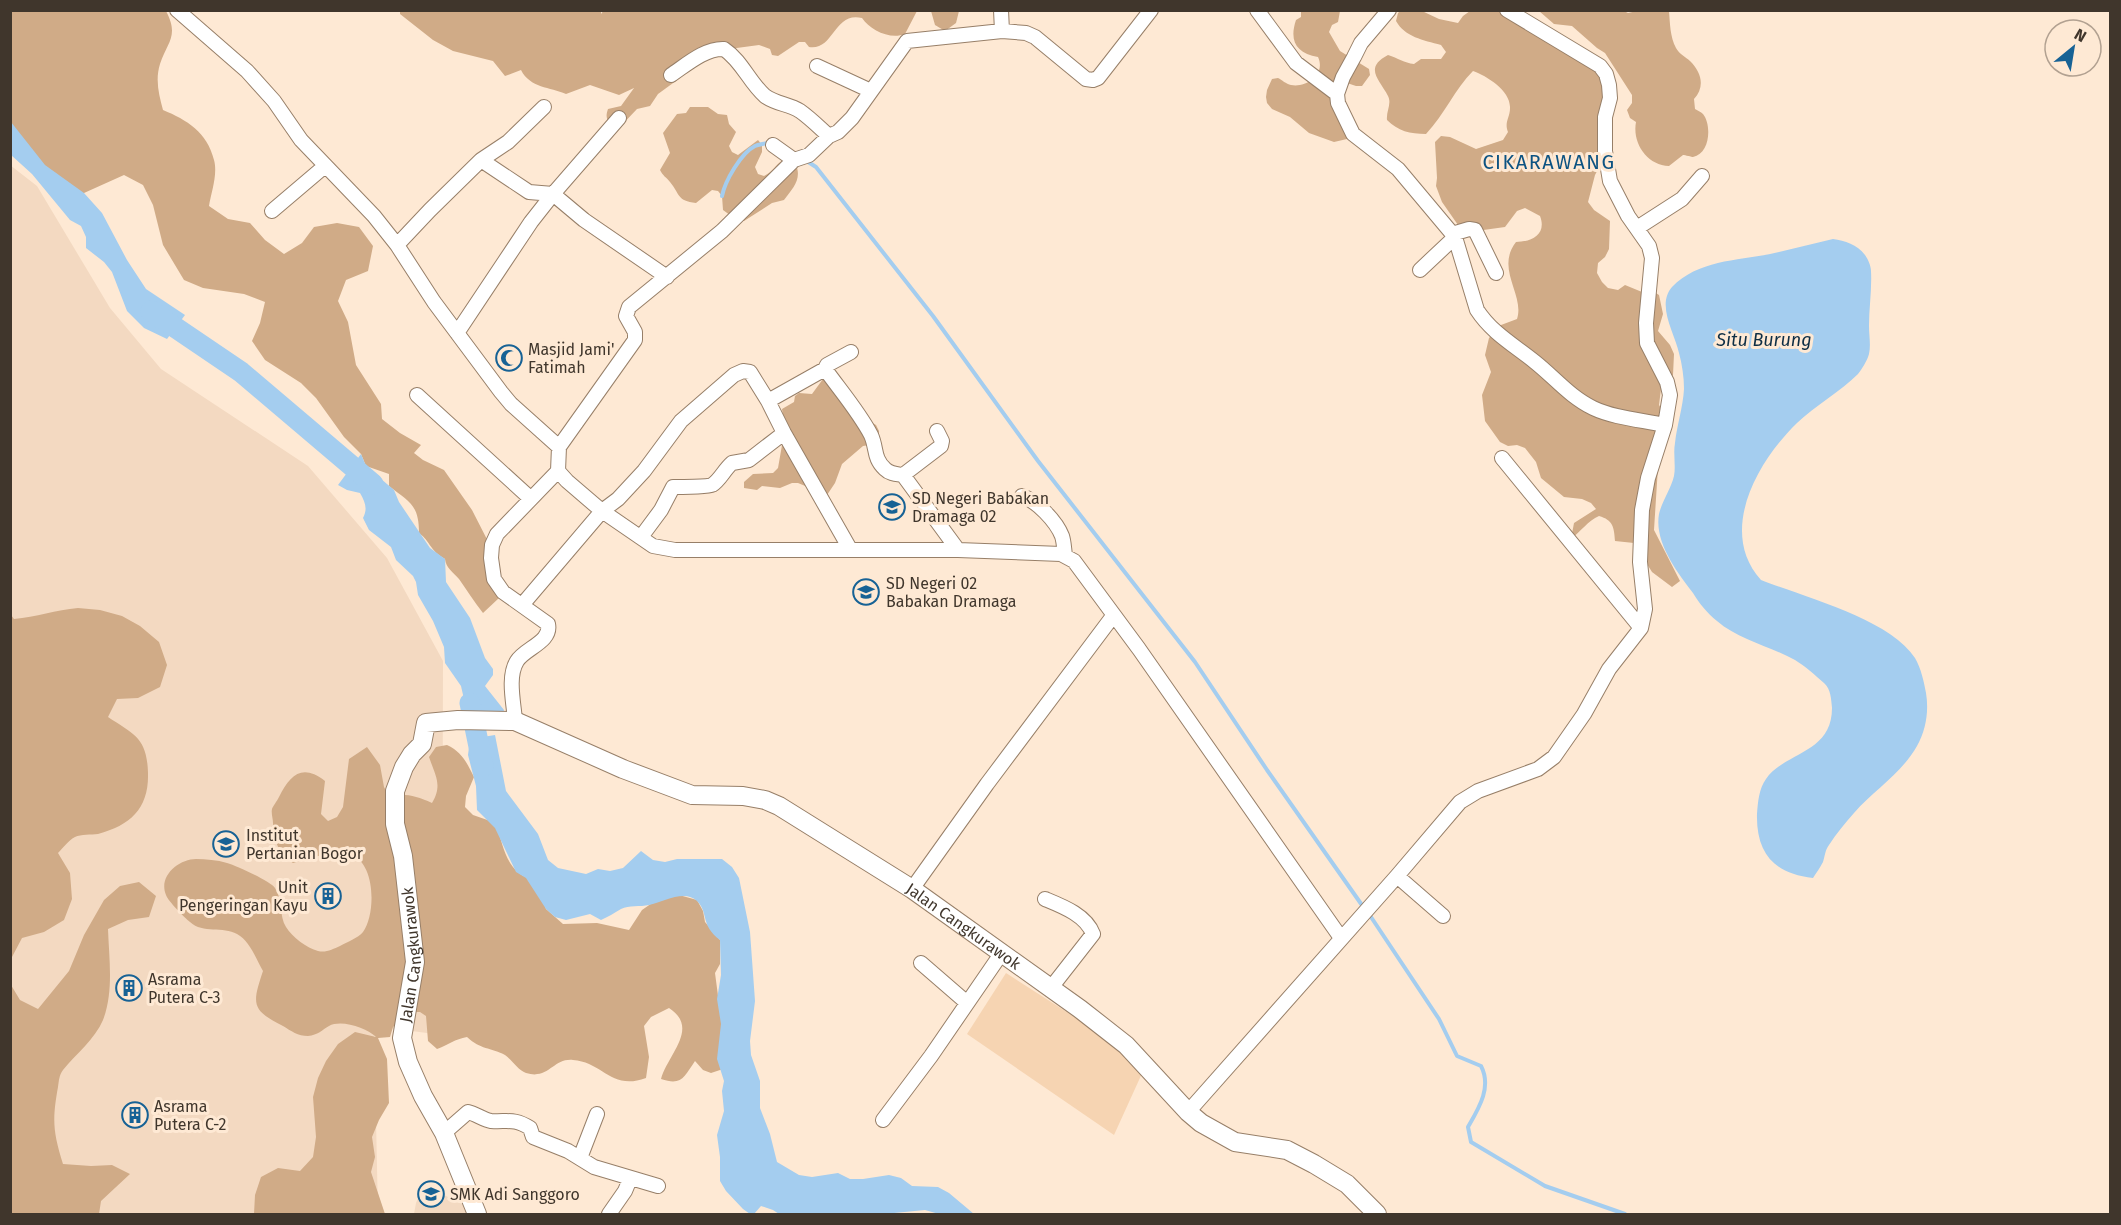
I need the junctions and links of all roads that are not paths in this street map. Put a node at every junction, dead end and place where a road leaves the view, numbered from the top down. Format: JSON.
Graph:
{"nodes":[{"id":1,"x":177,"y":10,"type":"edge"},
{"id":2,"x":1001,"y":10,"type":"edge"},
{"id":3,"x":1151,"y":10,"type":"edge"},
{"id":4,"x":1257,"y":10,"type":"edge"},
{"id":5,"x":1389,"y":10,"type":"edge"},
{"id":6,"x":1508,"y":10,"type":"edge"},
{"id":7,"x":1002,"y":31,"type":"junction"},
{"id":8,"x":817,"y":66,"type":"dead end"},
{"id":9,"x":670,"y":75,"type":"dead end"},
{"id":10,"x":870,"y":91,"type":"junction"},
{"id":11,"x":1337,"y":94,"type":"junction"},
{"id":12,"x":544,"y":107,"type":"dead end"},
{"id":13,"x":619,"y":118,"type":"dead end"},
{"id":14,"x":829,"y":136,"type":"junction"},
{"id":15,"x":773,"y":145,"type":"dead end"},
{"id":16,"x":800,"y":158,"type":"junction"},
{"id":17,"x":482,"y":160,"type":"junction"},
{"id":18,"x":325,"y":166,"type":"junction"},
{"id":19,"x":1702,"y":176,"type":"dead end"},
{"id":20,"x":553,"y":194,"type":"junction"},
{"id":21,"x":272,"y":211,"type":"dead end"},
{"id":22,"x":1637,"y":228,"type":"junction"},
{"id":23,"x":1454,"y":236,"type":"junction"},
{"id":24,"x":397,"y":245,"type":"junction"},
{"id":25,"x":1420,"y":270,"type":"dead end"},
{"id":26,"x":1496,"y":273,"type":"dead end"},
{"id":27,"x":667,"y":277,"type":"junction"},
{"id":28,"x":457,"y":333,"type":"junction"},
{"id":29,"x":851,"y":352,"type":"dead end"},
{"id":30,"x":825,"y":369,"type":"junction"},
{"id":31,"x":417,"y":395,"type":"dead end"},
{"id":32,"x":768,"y":401,"type":"junction"},
{"id":33,"x":1665,"y":425,"type":"junction"},
{"id":34,"x":937,"y":431,"type":"dead end"},
{"id":35,"x":784,"y":433,"type":"junction"},
{"id":36,"x":559,"y":447,"type":"junction"},
{"id":37,"x":1502,"y":458,"type":"dead end"},
{"id":38,"x":558,"y":471,"type":"junction"},
{"id":39,"x":903,"y":475,"type":"junction"},
{"id":40,"x":1022,"y":496,"type":"dead end"},
{"id":41,"x":530,"y":498,"type":"junction"},
{"id":42,"x":602,"y":511,"type":"junction"},
{"id":43,"x":641,"y":537,"type":"junction"},
{"id":44,"x":849,"y":549,"type":"junction"},
{"id":45,"x":958,"y":550,"type":"junction"},
{"id":46,"x":1065,"y":555,"type":"junction"},
{"id":47,"x":522,"y":605,"type":"junction"},
{"id":48,"x":1113,"y":616,"type":"junction"},
{"id":49,"x":1641,"y":628,"type":"junction"},
{"id":50,"x":509,"y":721,"type":"junction"},
{"id":51,"x":1397,"y":876,"type":"junction"},
{"id":52,"x":912,"y":890,"type":"junction"},
{"id":53,"x":1045,"y":899,"type":"dead end"},
{"id":54,"x":1443,"y":916,"type":"dead end"},
{"id":55,"x":1341,"y":938,"type":"junction"},
{"id":56,"x":1001,"y":954,"type":"junction"},
{"id":57,"x":921,"y":963,"type":"dead end"},
{"id":58,"x":1050,"y":988,"type":"junction"},
{"id":59,"x":966,"y":1002,"type":"junction"},
{"id":60,"x":1188,"y":1112,"type":"junction"},
{"id":61,"x":597,"y":1114,"type":"dead end"},
{"id":62,"x":883,"y":1120,"type":"dead end"},
{"id":63,"x":444,"y":1133,"type":"junction"},
{"id":64,"x":580,"y":1158,"type":"junction"},
{"id":65,"x":630,"y":1179,"type":"junction"},
{"id":66,"x":658,"y":1186,"type":"dead end"},
{"id":67,"x":477,"y":1215,"type":"edge"},
{"id":68,"x":609,"y":1215,"type":"edge"},
{"id":69,"x":1377,"y":1215,"type":"edge"}],
"edges":[{"from":1,"to":18,"type":"street"},
{"from":2,"to":7,"type":"street"},
{"from":3,"to":7,"type":"street"},
{"from":4,"to":11,"type":"street"},
{"from":5,"to":11,"type":"street"},
{"from":6,"to":22,"type":"street"},
{"from":7,"to":10,"type":"street"},
{"from":8,"to":10,"type":"street"},
{"from":9,"to":14,"type":"street"},
{"from":10,"to":14,"type":"street"},
{"from":11,"to":23,"type":"street"},
{"from":12,"to":17,"type":"street"},
{"from":13,"to":20,"type":"street"},
{"from":14,"to":16,"type":"street"},
{"from":15,"to":16,"type":"street"},
{"from":16,"to":27,"type":"street"},
{"from":17,"to":20,"type":"street"},
{"from":17,"to":24,"type":"street"},
{"from":18,"to":21,"type":"street"},
{"from":18,"to":24,"type":"street"},
{"from":19,"to":22,"type":"street"},
{"from":20,"to":27,"type":"street"},
{"from":20,"to":28,"type":"street"},
{"from":22,"to":33,"type":"street"},
{"from":23,"to":25,"type":"street"},
{"from":23,"to":26,"type":"street"},
{"from":23,"to":33,"type":"street"},
{"from":24,"to":28,"type":"street"},
{"from":27,"to":36,"type":"street"},
{"from":28,"to":36,"type":"street"},
{"from":29,"to":30,"type":"street"},
{"from":30,"to":32,"type":"street"},
{"from":30,"to":39,"type":"street"},
{"from":31,"to":41,"type":"street"},
{"from":32,"to":35,"type":"street"},
{"from":32,"to":42,"type":"street"},
{"from":33,"to":49,"type":"street"},
{"from":34,"to":39,"type":"street"},
{"from":35,"to":43,"type":"street"},
{"from":35,"to":44,"type":"street"},
{"from":36,"to":38,"type":"street"},
{"from":37,"to":49,"type":"street"},
{"from":38,"to":41,"type":"street"},
{"from":38,"to":42,"type":"street"},
{"from":39,"to":45,"type":"street"},
{"from":40,"to":46,"type":"street"},
{"from":41,"to":47,"type":"street"},
{"from":42,"to":43,"type":"street"},
{"from":42,"to":47,"type":"street"},
{"from":43,"to":44,"type":"street"},
{"from":44,"to":45,"type":"street"},
{"from":45,"to":46,"type":"street"},
{"from":46,"to":48,"type":"street"},
{"from":47,"to":50,"type":"street"},
{"from":48,"to":52,"type":"street"},
{"from":48,"to":55,"type":"street"},
{"from":49,"to":51,"type":"street"},
{"from":50,"to":52,"type":"street","name":"Jalan Cangkurawok"},
{"from":50,"to":63,"type":"street","name":"Jalan Cangkurawok"},
{"from":51,"to":54,"type":"street"},
{"from":51,"to":55,"type":"street"},
{"from":52,"to":56,"type":"street","name":"Jalan Cangkurawok"},
{"from":53,"to":58,"type":"street"},
{"from":55,"to":60,"type":"street"},
{"from":56,"to":58,"type":"street","name":"Jalan Cangkurawok"},
{"from":56,"to":59,"type":"street"},
{"from":57,"to":59,"type":"street"},
{"from":58,"to":60,"type":"street","name":"Jalan Cangkurawok"},
{"from":59,"to":62,"type":"street"},
{"from":60,"to":69,"type":"street","name":"Jalan Cangkurawok"},
{"from":61,"to":64,"type":"street"},
{"from":63,"to":64,"type":"street"},
{"from":63,"to":67,"type":"street","name":"Jalan Cangkurawok"},
{"from":64,"to":65,"type":"street"},
{"from":65,"to":66,"type":"street"},
{"from":65,"to":68,"type":"street"}]}
